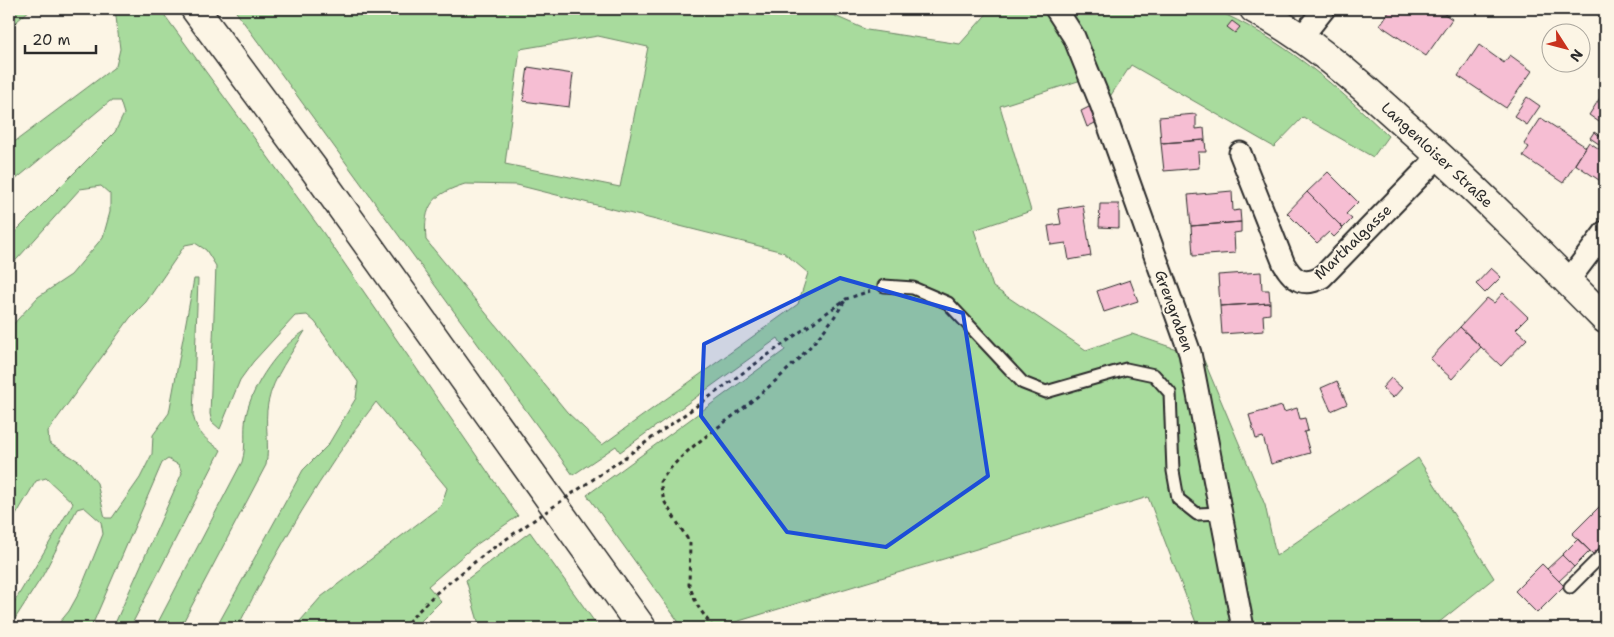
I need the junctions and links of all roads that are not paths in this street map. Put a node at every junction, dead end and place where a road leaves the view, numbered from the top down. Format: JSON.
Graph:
{"nodes":[{"id":1,"x":194,"y":9,"type":"edge"},
{"id":2,"x":1056,"y":9,"type":"edge"},
{"id":3,"x":1254,"y":9,"type":"edge"},
{"id":4,"x":1324,"y":9,"type":"edge"},
{"id":5,"x":1300,"y":38,"type":"junction"},
{"id":6,"x":1240,"y":153,"type":"dead end"},
{"id":7,"x":1439,"y":156,"type":"junction"},
{"id":8,"x":1605,"y":232,"type":"edge"},
{"id":9,"x":1568,"y":281,"type":"junction"},
{"id":10,"x":884,"y":286,"type":"road end"},
{"id":11,"x":1605,"y":319,"type":"edge"},
{"id":12,"x":1222,"y":513,"type":"junction"},
{"id":13,"x":1605,"y":552,"type":"edge"},
{"id":14,"x":1570,"y":587,"type":"dead end"},
{"id":15,"x":642,"y":628,"type":"edge"},
{"id":16,"x":1243,"y":628,"type":"edge"}],
"edges":[{"from":1,"to":15,"type":"main road"},
{"from":2,"to":12,"type":"street","name":"Grengraben"},
{"from":3,"to":5,"type":"main road","name":"Langenloiser Straße"},
{"from":4,"to":5,"type":"street"},
{"from":5,"to":7,"type":"main road","name":"Langenloiser Straße"},
{"from":6,"to":7,"type":"street","name":"Marthalgasse"},
{"from":7,"to":9,"type":"main road","name":"Langenloiser Straße"},
{"from":8,"to":9,"type":"street"},
{"from":9,"to":11,"type":"main road","name":"Langenloiser Straße"},
{"from":10,"to":12,"type":"lane"},
{"from":12,"to":16,"type":"street","name":"Grengraben"},
{"from":13,"to":14,"type":"lane"}]}
